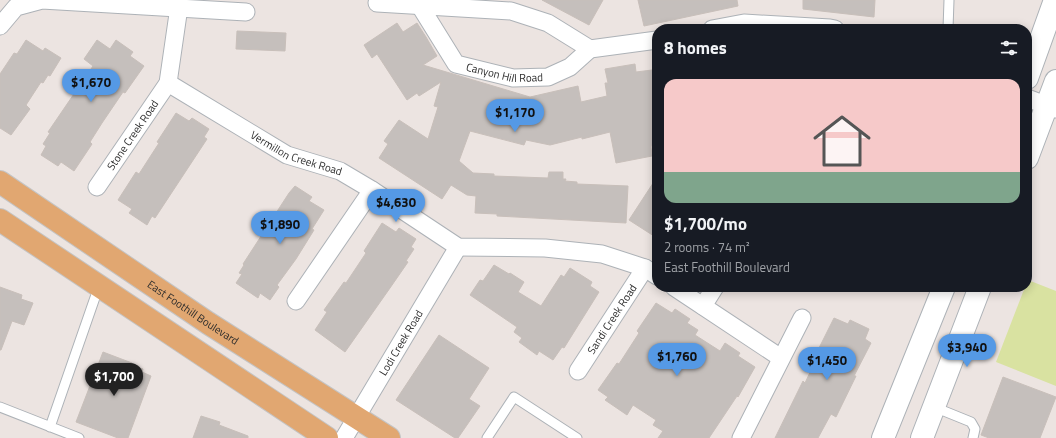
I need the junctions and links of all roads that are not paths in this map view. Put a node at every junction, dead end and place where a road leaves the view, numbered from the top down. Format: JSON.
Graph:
{"nodes":[{"id":1,"x":949,"y":0,"type":"edge"},
{"id":2,"x":1055,"y":0,"type":"edge"},
{"id":3,"x":377,"y":3,"type":"dead end"},
{"id":4,"x":420,"y":6,"type":"junction"},
{"id":5,"x":179,"y":8,"type":"junction"},
{"id":6,"x":246,"y":12,"type":"dead end"},
{"id":7,"x":739,"y":24,"type":"edge"},
{"id":8,"x":761,"y":24,"type":"edge"},
{"id":9,"x":948,"y":24,"type":"edge"},
{"id":10,"x":0,"y":26,"type":"edge"},
{"id":11,"x":652,"y":41,"type":"edge"},
{"id":12,"x":590,"y":49,"type":"junction"},
{"id":13,"x":1032,"y":64,"type":"edge"},
{"id":14,"x":1056,"y":81,"type":"edge"},
{"id":15,"x":168,"y":83,"type":"junction"},
{"id":16,"x":1043,"y":105,"type":"edge"},
{"id":17,"x":1032,"y":141,"type":"edge"},
{"id":18,"x":0,"y":182,"type":"edge"},
{"id":19,"x":97,"y":187,"type":"dead end"},
{"id":20,"x":372,"y":190,"type":"junction"},
{"id":21,"x":0,"y":220,"type":"edge"},
{"id":22,"x":458,"y":247,"type":"junction"},
{"id":23,"x":651,"y":272,"type":"edge"},
{"id":24,"x":99,"y":286,"type":"junction"},
{"id":25,"x":682,"y":292,"type":"edge"},
{"id":26,"x":712,"y":292,"type":"edge"},
{"id":27,"x":942,"y":292,"type":"edge"},
{"id":28,"x":978,"y":292,"type":"edge"},
{"id":29,"x":296,"y":301,"type":"dead end"},
{"id":30,"x":703,"y":306,"type":"junction"},
{"id":31,"x":802,"y":318,"type":"dead end"},
{"id":32,"x":781,"y":358,"type":"junction"},
{"id":33,"x":578,"y":371,"type":"dead end"},
{"id":34,"x":0,"y":407,"type":"edge"},
{"id":35,"x":934,"y":407,"type":"junction"},
{"id":36,"x":356,"y":416,"type":"junction"},
{"id":37,"x":50,"y":426,"type":"junction"},
{"id":38,"x":79,"y":438,"type":"edge"},
{"id":39,"x":327,"y":438,"type":"edge"},
{"id":40,"x":344,"y":438,"type":"edge"},
{"id":41,"x":389,"y":438,"type":"edge"},
{"id":42,"x":487,"y":438,"type":"edge"},
{"id":43,"x":577,"y":438,"type":"edge"},
{"id":44,"x":741,"y":438,"type":"edge"},
{"id":45,"x":883,"y":438,"type":"edge"},
{"id":46,"x":922,"y":438,"type":"edge"},
{"id":47,"x":973,"y":438,"type":"edge"}],
"edges":[{"from":1,"to":9,"type":"lane"},
{"from":2,"to":13,"type":"street"},
{"from":3,"to":4,"type":"street"},
{"from":4,"to":12,"type":"street"},
{"from":4,"to":12,"type":"street","name":"Canyon Hill Road"},
{"from":5,"to":6,"type":"street"},
{"from":5,"to":10,"type":"street"},
{"from":5,"to":15,"type":"street"},
{"from":7,"to":8,"type":"street"},
{"from":11,"to":12,"type":"street"},
{"from":14,"to":16,"type":"street"},
{"from":15,"to":19,"type":"street","name":"Stone Creek Road"},
{"from":15,"to":20,"type":"street","name":"Vermillon Creek Road"},
{"from":16,"to":17,"type":"street"},
{"from":18,"to":36,"type":"main road","name":"East Foothill Boulevard"},
{"from":20,"to":22,"type":"street","name":"Vermillon Creek Road"},
{"from":20,"to":29,"type":"street"},
{"from":21,"to":24,"type":"main road"},
{"from":22,"to":23,"type":"street"},
{"from":22,"to":36,"type":"street","name":"Lodi Creek Road"},
{"from":23,"to":33,"type":"street","name":"Sandi Creek Road"},
{"from":24,"to":37,"type":"lane"},
{"from":24,"to":39,"type":"main road"},
{"from":25,"to":30,"type":"street"},
{"from":26,"to":30,"type":"street"},
{"from":27,"to":45,"type":"street"},
{"from":28,"to":35,"type":"street"},
{"from":30,"to":32,"type":"street"},
{"from":31,"to":32,"type":"street"},
{"from":32,"to":44,"type":"street"},
{"from":34,"to":37,"type":"lane"},
{"from":35,"to":46,"type":"street"},
{"from":35,"to":47,"type":"lane"},
{"from":36,"to":40,"type":"street","name":"Lodi Creek Road"},
{"from":36,"to":41,"type":"main road","name":"East Foothill Boulevard"},
{"from":37,"to":38,"type":"lane"},
{"from":42,"to":43,"type":"lane"}]}
